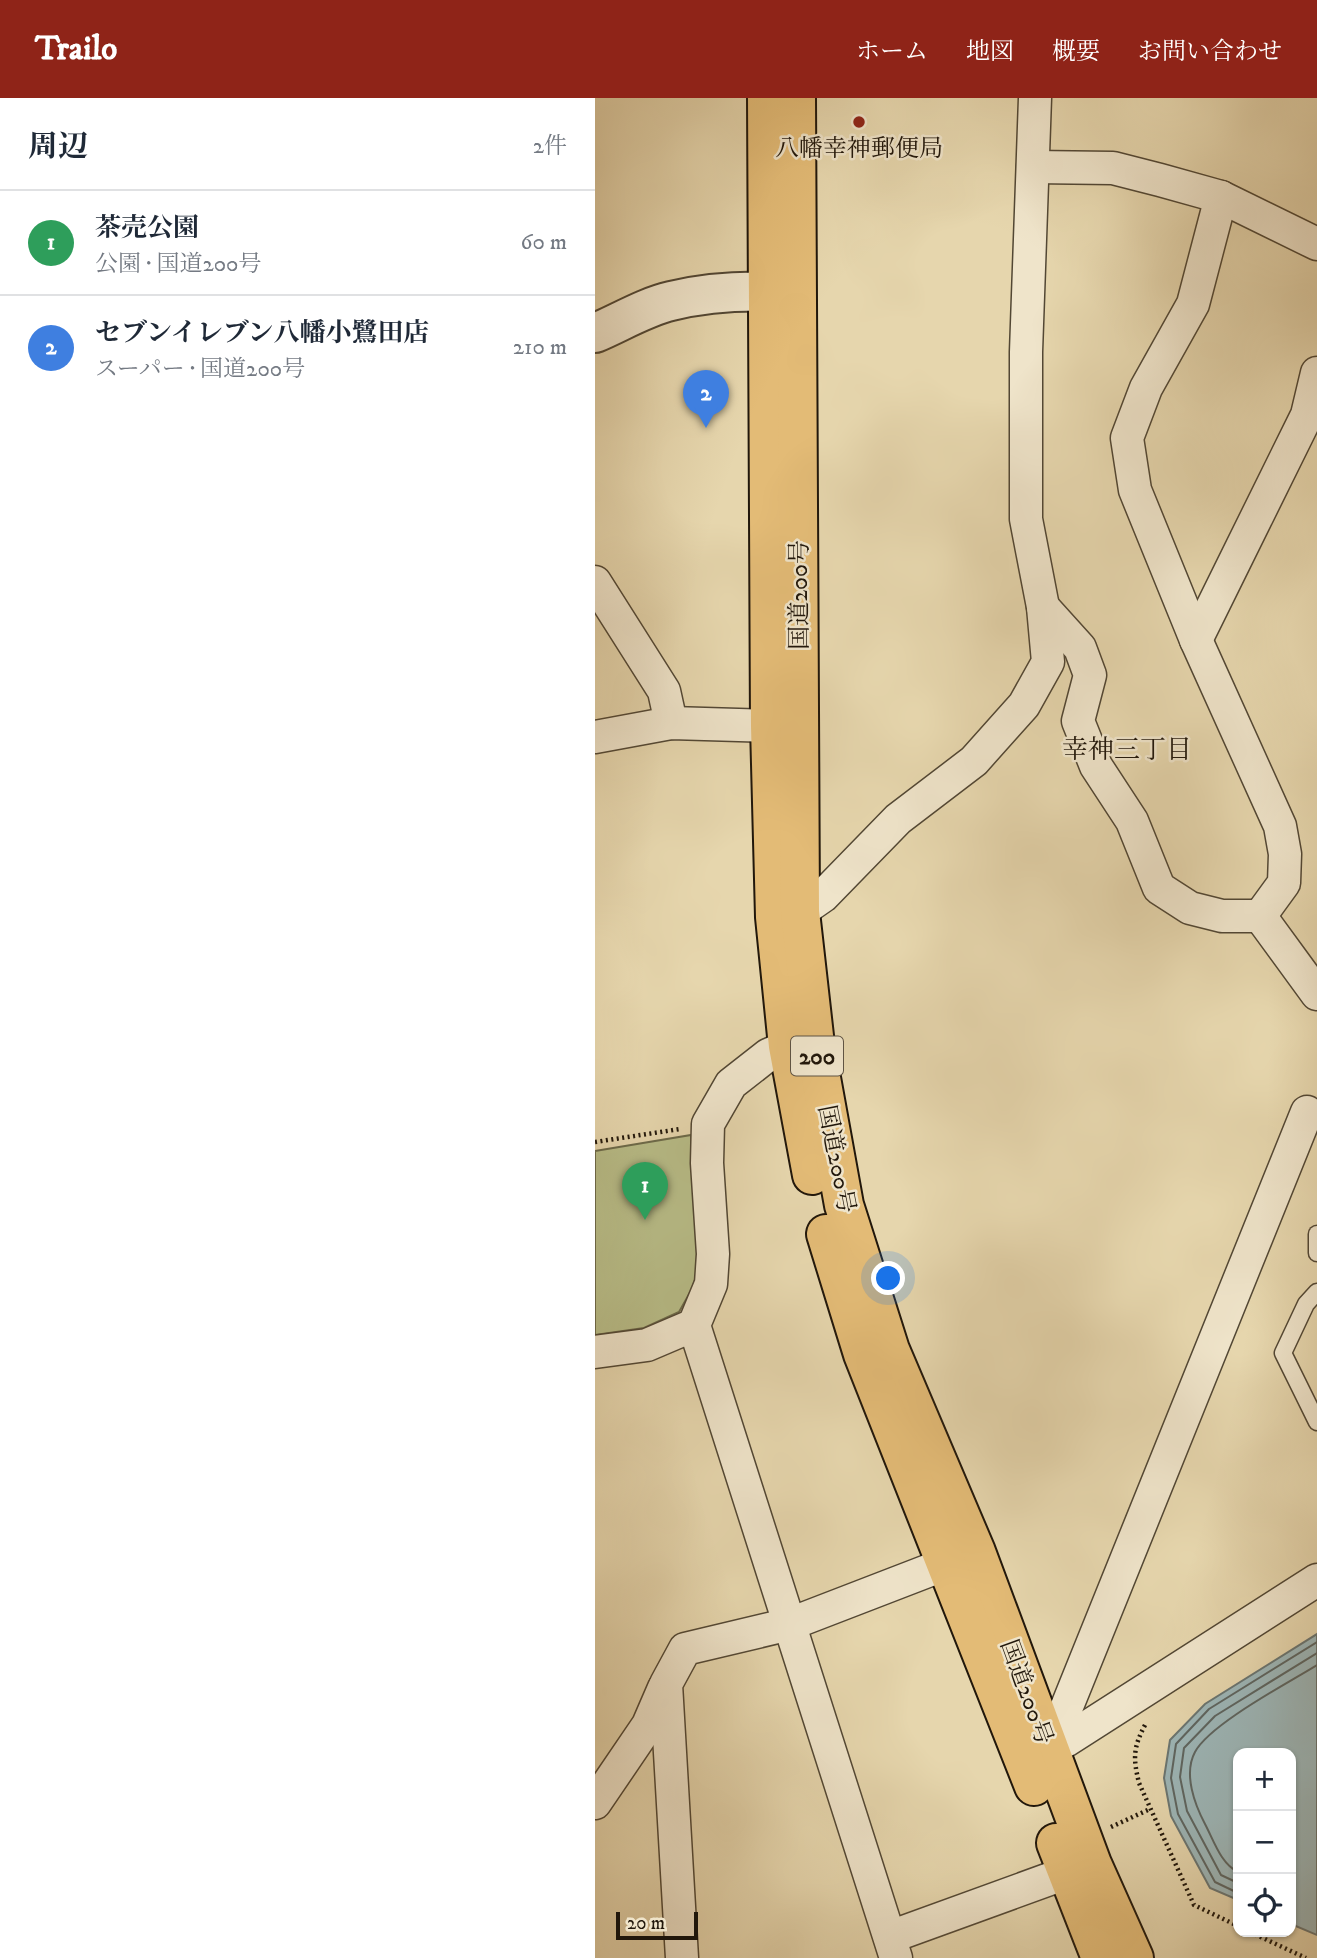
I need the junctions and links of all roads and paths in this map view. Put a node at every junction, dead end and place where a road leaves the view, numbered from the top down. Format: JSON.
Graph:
{"nodes":[{"id":1,"x":767,"y":98,"type":"edge"},
{"id":2,"x":796,"y":98,"type":"edge"},
{"id":3,"x":1035,"y":98,"type":"edge"},
{"id":4,"x":1033,"y":167,"type":"junction"},
{"id":5,"x":1221,"y":197,"type":"junction"},
{"id":6,"x":1317,"y":244,"type":"edge"},
{"id":7,"x":783,"y":292,"type":"junction"},
{"id":8,"x":597,"y":326,"type":"edge"},
{"id":9,"x":1317,"y":373,"type":"edge"},
{"id":10,"x":1312,"y":417,"type":"edge"},
{"id":11,"x":595,"y":582,"type":"edge"},
{"id":12,"x":1043,"y":607,"type":"junction"},
{"id":13,"x":1196,"y":639,"type":"junction"},
{"id":14,"x":671,"y":723,"type":"junction"},
{"id":15,"x":785,"y":724,"type":"junction"},
{"id":16,"x":595,"y":737,"type":"edge"},
{"id":17,"x":787,"y":915,"type":"junction"},
{"id":18,"x":1260,"y":916,"type":"junction"},
{"id":19,"x":1317,"y":994,"type":"edge"},
{"id":20,"x":802,"y":1046,"type":"junction"},
{"id":21,"x":1307,"y":1112,"type":"dead end"},
{"id":22,"x":708,"y":1124,"type":"junction"},
{"id":23,"x":595,"y":1142,"type":"edge"},
{"id":24,"x":1317,"y":1234,"type":"edge"},
{"id":25,"x":1317,"y":1253,"type":"edge"},
{"id":26,"x":1317,"y":1292,"type":"edge"},
{"id":27,"x":694,"y":1325,"type":"junction"},
{"id":28,"x":595,"y":1352,"type":"edge"},
{"id":29,"x":1317,"y":1422,"type":"edge"},
{"id":30,"x":960,"y":1558,"type":"junction"},
{"id":31,"x":1317,"y":1580,"type":"edge"},
{"id":32,"x":790,"y":1624,"type":"junction"},
{"id":33,"x":666,"y":1684,"type":"junction"},
{"id":34,"x":1148,"y":1721,"type":"dead end"},
{"id":35,"x":1036,"y":1755,"type":"junction"},
{"id":36,"x":595,"y":1803,"type":"edge"},
{"id":37,"x":1150,"y":1809,"type":"junction"},
{"id":38,"x":1107,"y":1828,"type":"dead end"},
{"id":39,"x":1080,"y":1868,"type":"junction"},
{"id":40,"x":1233,"y":1924,"type":"edge"},
{"id":41,"x":1261,"y":1937,"type":"edge"},
{"id":42,"x":893,"y":1948,"type":"edge"},
{"id":43,"x":682,"y":1958,"type":"edge"},
{"id":44,"x":1101,"y":1958,"type":"edge"},
{"id":45,"x":1134,"y":1958,"type":"edge"},
{"id":46,"x":1305,"y":1958,"type":"edge"}],
"edges":[{"from":1,"to":7,"type":"highway","name":"国道200号","number":"200"},
{"from":2,"to":7,"type":"highway","name":"国道200号","number":"200"},
{"from":3,"to":4,"type":"street"},
{"from":4,"to":5,"type":"street"},
{"from":4,"to":12,"type":"street"},
{"from":5,"to":6,"type":"street"},
{"from":5,"to":13,"type":"street"},
{"from":7,"to":8,"type":"street"},
{"from":7,"to":15,"type":"highway","name":"国道200号","number":"200"},
{"from":9,"to":10,"type":"street"},
{"from":10,"to":13,"type":"street"},
{"from":11,"to":14,"type":"street"},
{"from":12,"to":17,"type":"street"},
{"from":12,"to":18,"type":"street"},
{"from":13,"to":18,"type":"street"},
{"from":14,"to":15,"type":"street"},
{"from":14,"to":16,"type":"street"},
{"from":15,"to":17,"type":"highway","name":"国道200号","number":"200"},
{"from":17,"to":20,"type":"highway","name":"国道200号","number":"200"},
{"from":18,"to":19,"type":"street"},
{"from":20,"to":22,"type":"street"},
{"from":20,"to":30,"type":"highway","name":"国道200号","number":"200"},
{"from":21,"to":35,"type":"street"},
{"from":22,"to":23,"type":"path"},
{"from":22,"to":27,"type":"street"},
{"from":24,"to":25,"type":"lane"},
{"from":26,"to":29,"type":"lane"},
{"from":27,"to":28,"type":"street"},
{"from":27,"to":32,"type":"street"},
{"from":30,"to":32,"type":"street"},
{"from":30,"to":35,"type":"highway","name":"国道200号","number":"200"},
{"from":31,"to":35,"type":"street"},
{"from":32,"to":33,"type":"street"},
{"from":32,"to":42,"type":"street"},
{"from":33,"to":36,"type":"street"},
{"from":33,"to":43,"type":"street"},
{"from":34,"to":37,"type":"path"},
{"from":35,"to":39,"type":"highway","name":"国道200号","number":"200"},
{"from":37,"to":38,"type":"path"},
{"from":37,"to":40,"type":"path"},
{"from":39,"to":42,"type":"street"},
{"from":39,"to":44,"type":"highway","name":"国道200号","number":"200"},
{"from":39,"to":45,"type":"highway","name":"国道200号","number":"200"},
{"from":41,"to":46,"type":"path"}]}
